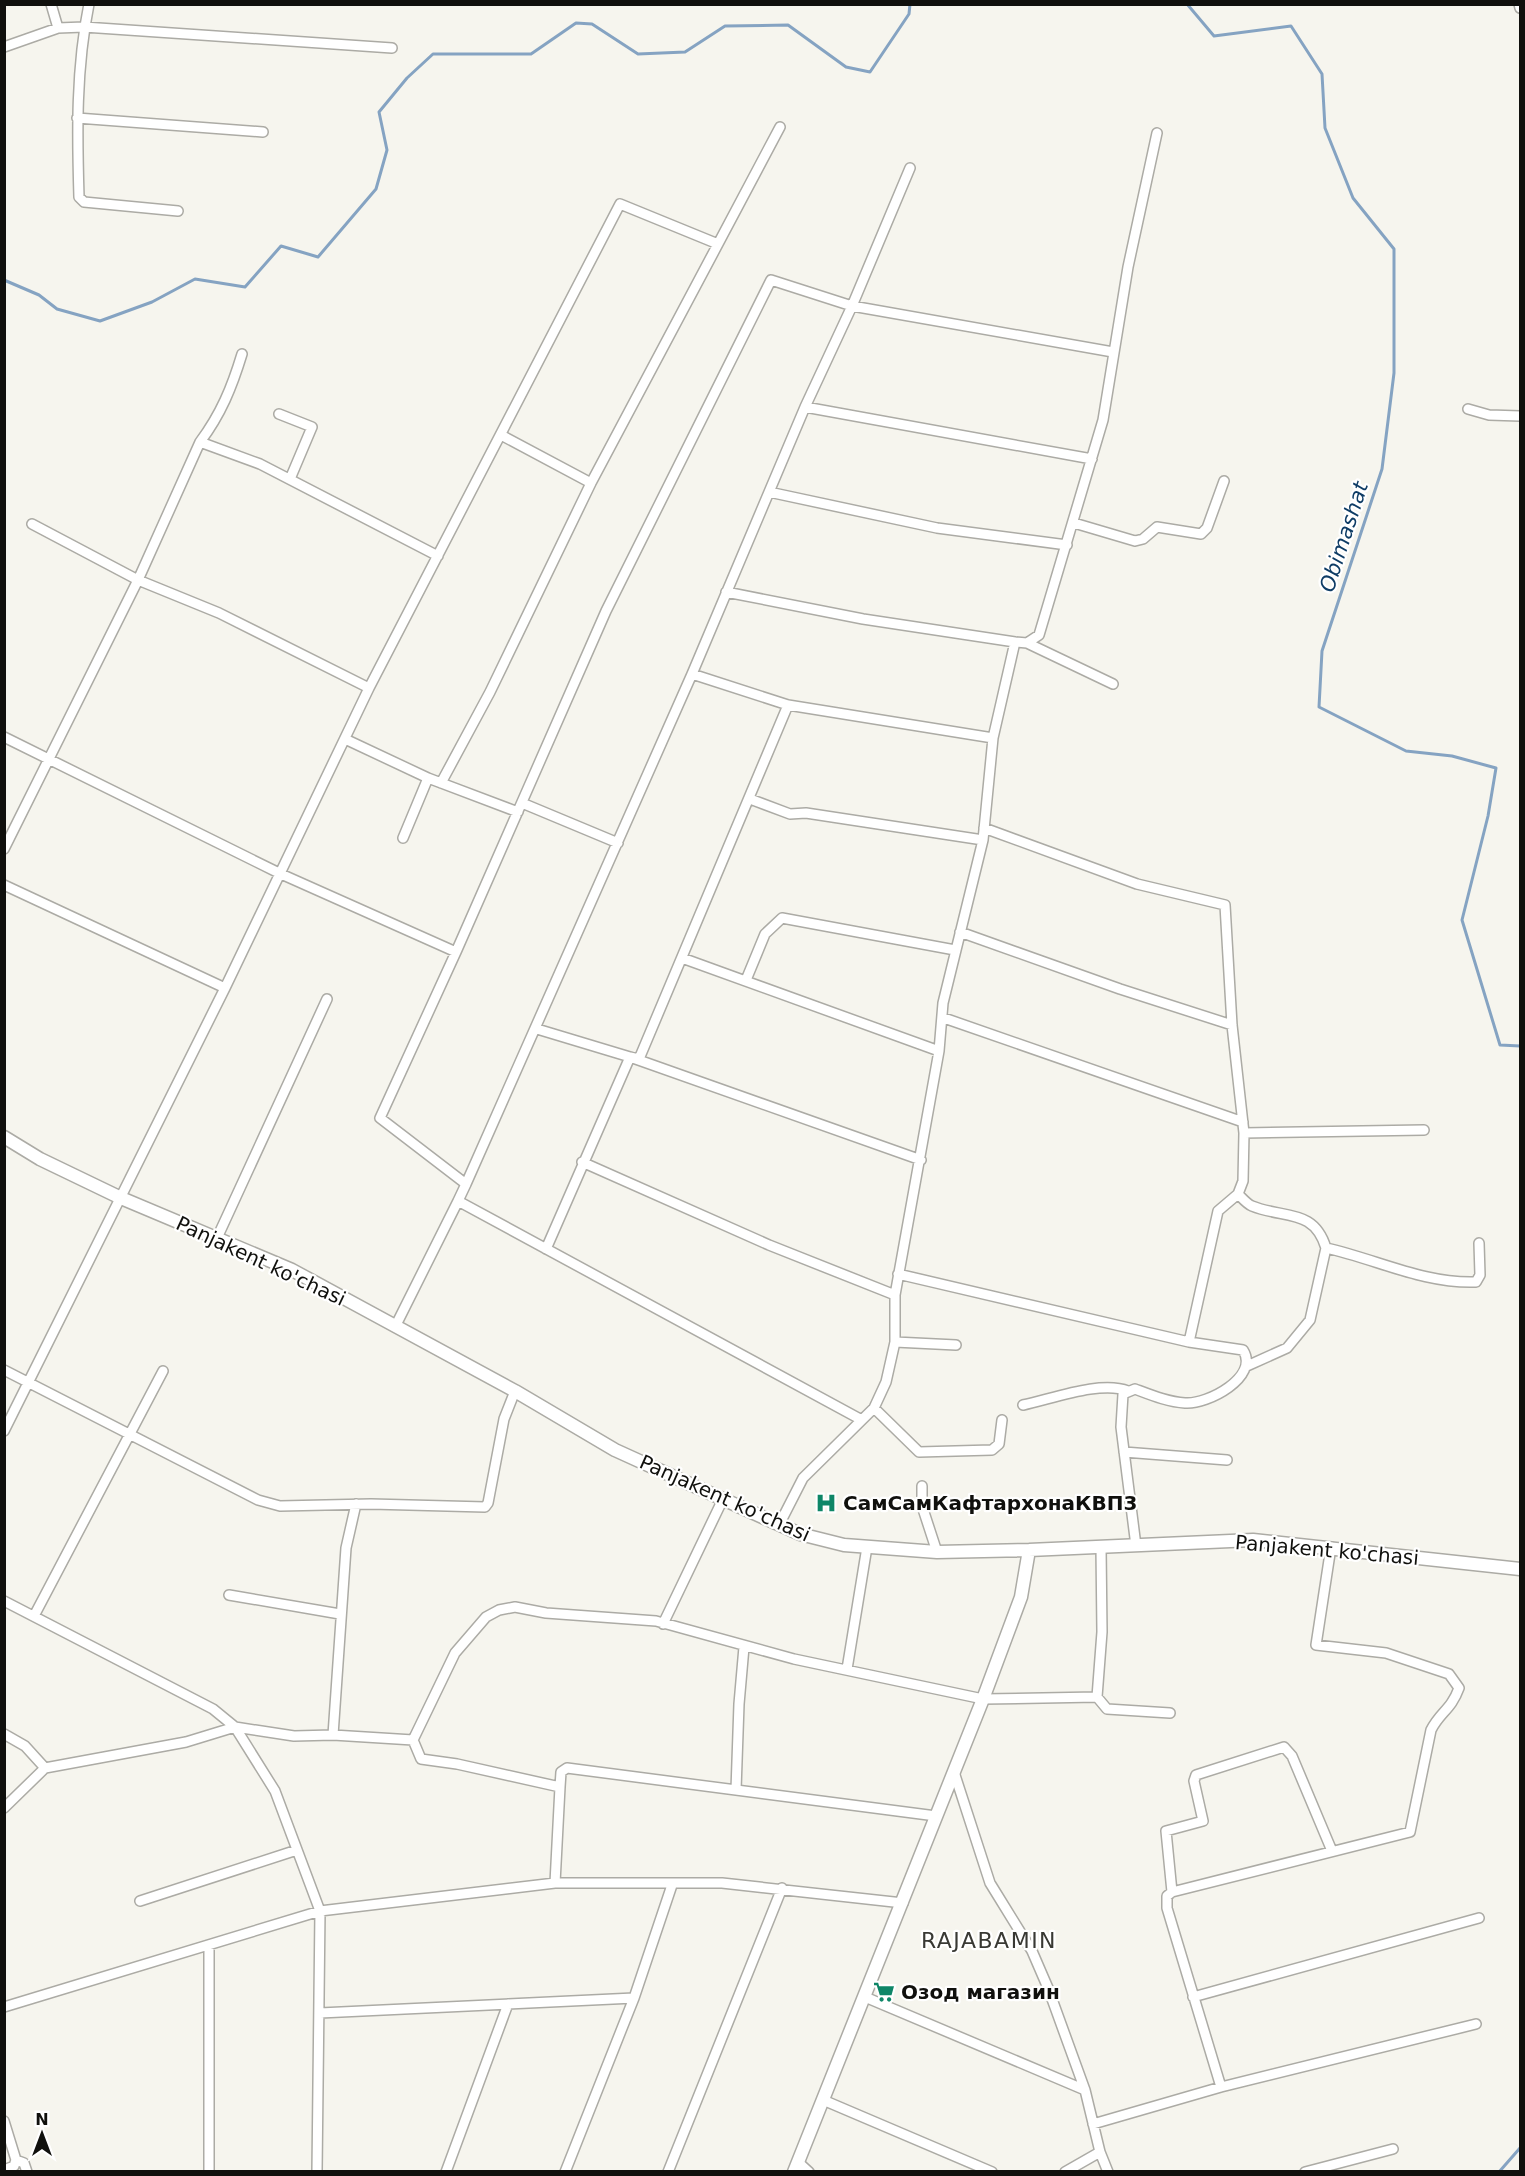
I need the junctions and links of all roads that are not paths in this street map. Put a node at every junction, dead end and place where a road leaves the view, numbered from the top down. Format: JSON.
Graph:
{"nodes":[{"id":1,"x":51,"y":4,"type":"edge"},
{"id":2,"x":89,"y":4,"type":"edge"},
{"id":3,"x":84,"y":27,"type":"junction"},
{"id":4,"x":58,"y":28,"type":"junction"},
{"id":5,"x":4,"y":46,"type":"edge"},
{"id":6,"x":392,"y":48,"type":"dead end"},
{"id":7,"x":77,"y":118,"type":"junction"},
{"id":8,"x":780,"y":126,"type":"dead end"},
{"id":9,"x":262,"y":132,"type":"dead end"},
{"id":10,"x":1157,"y":133,"type":"dead end"},
{"id":11,"x":910,"y":168,"type":"dead end"},
{"id":12,"x":178,"y":211,"type":"dead end"},
{"id":13,"x":718,"y":244,"type":"junction"},
{"id":14,"x":852,"y":306,"type":"junction"},
{"id":15,"x":1113,"y":352,"type":"junction"},
{"id":16,"x":242,"y":354,"type":"dead end"},
{"id":17,"x":805,"y":407,"type":"junction"},
{"id":18,"x":1468,"y":409,"type":"dead end"},
{"id":19,"x":279,"y":414,"type":"dead end"},
{"id":20,"x":1521,"y":416,"type":"edge"},
{"id":21,"x":501,"y":435,"type":"junction"},
{"id":22,"x":200,"y":442,"type":"junction"},
{"id":23,"x":1092,"y":459,"type":"junction"},
{"id":24,"x":290,"y":478,"type":"junction"},
{"id":25,"x":1224,"y":481,"type":"dead end"},
{"id":26,"x":591,"y":483,"type":"junction"},
{"id":27,"x":768,"y":492,"type":"junction"},
{"id":28,"x":32,"y":524,"type":"dead end"},
{"id":29,"x":1074,"y":524,"type":"junction"},
{"id":30,"x":1067,"y":545,"type":"junction"},
{"id":31,"x":438,"y":556,"type":"junction"},
{"id":32,"x":138,"y":580,"type":"junction"},
{"id":33,"x":726,"y":592,"type":"junction"},
{"id":34,"x":1015,"y":642,"type":"junction"},
{"id":35,"x":1028,"y":643,"type":"junction"},
{"id":36,"x":692,"y":674,"type":"junction"},
{"id":37,"x":1113,"y":684,"type":"dead end"},
{"id":38,"x":369,"y":688,"type":"junction"},
{"id":39,"x":788,"y":705,"type":"junction"},
{"id":40,"x":4,"y":738,"type":"edge"},
{"id":41,"x":993,"y":738,"type":"junction"},
{"id":42,"x":345,"y":739,"type":"junction"},
{"id":43,"x":50,"y":759,"type":"junction"},
{"id":44,"x":428,"y":778,"type":"junction"},
{"id":45,"x":441,"y":783,"type":"junction"},
{"id":46,"x":750,"y":799,"type":"junction"},
{"id":47,"x":520,"y":808,"type":"junction"},
{"id":48,"x":984,"y":828,"type":"junction"},
{"id":49,"x":403,"y":838,"type":"dead end"},
{"id":50,"x":983,"y":840,"type":"junction"},
{"id":51,"x":618,"y":843,"type":"junction"},
{"id":52,"x":4,"y":849,"type":"edge"},
{"id":53,"x":280,"y":874,"type":"junction"},
{"id":54,"x":4,"y":885,"type":"edge"},
{"id":55,"x":960,"y":932,"type":"junction"},
{"id":56,"x":955,"y":951,"type":"junction"},
{"id":57,"x":456,"y":952,"type":"junction"},
{"id":58,"x":682,"y":958,"type":"junction"},
{"id":59,"x":746,"y":980,"type":"junction"},
{"id":60,"x":225,"y":988,"type":"junction"},
{"id":61,"x":327,"y":999,"type":"dead end"},
{"id":62,"x":944,"y":1018,"type":"junction"},
{"id":63,"x":1232,"y":1025,"type":"junction"},
{"id":64,"x":537,"y":1029,"type":"junction"},
{"id":65,"x":939,"y":1051,"type":"junction"},
{"id":66,"x":630,"y":1057,"type":"junction"},
{"id":67,"x":1242,"y":1122,"type":"junction"},
{"id":68,"x":1424,"y":1130,"type":"dead end"},
{"id":69,"x":1244,"y":1133,"type":"junction"},
{"id":70,"x":4,"y":1137,"type":"edge"},
{"id":71,"x":921,"y":1160,"type":"junction"},
{"id":72,"x":582,"y":1162,"type":"junction"},
{"id":73,"x":466,"y":1184,"type":"junction"},
{"id":74,"x":1238,"y":1194,"type":"junction"},
{"id":75,"x":121,"y":1198,"type":"junction"},
{"id":76,"x":458,"y":1201,"type":"junction"},
{"id":77,"x":217,"y":1238,"type":"junction"},
{"id":78,"x":1479,"y":1243,"type":"dead end"},
{"id":79,"x":1326,"y":1248,"type":"junction"},
{"id":80,"x":546,"y":1249,"type":"junction"},
{"id":81,"x":898,"y":1274,"type":"junction"},
{"id":82,"x":895,"y":1294,"type":"junction"},
{"id":83,"x":395,"y":1327,"type":"junction"},
{"id":84,"x":895,"y":1342,"type":"junction"},
{"id":85,"x":1189,"y":1342,"type":"junction"},
{"id":86,"x":956,"y":1345,"type":"dead end"},
{"id":87,"x":1247,"y":1366,"type":"junction"},
{"id":88,"x":4,"y":1370,"type":"edge"},
{"id":89,"x":163,"y":1371,"type":"dead end"},
{"id":90,"x":29,"y":1383,"type":"junction"},
{"id":91,"x":1128,"y":1390,"type":"junction"},
{"id":92,"x":514,"y":1392,"type":"junction"},
{"id":93,"x":1023,"y":1405,"type":"dead end"},
{"id":94,"x":874,"y":1408,"type":"junction"},
{"id":95,"x":860,"y":1419,"type":"junction"},
{"id":96,"x":1002,"y":1420,"type":"dead end"},
{"id":97,"x":4,"y":1431,"type":"edge"},
{"id":98,"x":129,"y":1435,"type":"junction"},
{"id":99,"x":1124,"y":1452,"type":"junction"},
{"id":100,"x":1227,"y":1460,"type":"dead end"},
{"id":101,"x":922,"y":1486,"type":"dead end"},
{"id":102,"x":723,"y":1498,"type":"junction"},
{"id":103,"x":356,"y":1504,"type":"junction"},
{"id":104,"x":779,"y":1525,"type":"junction"},
{"id":105,"x":1136,"y":1546,"type":"junction"},
{"id":106,"x":867,"y":1547,"type":"junction"},
{"id":107,"x":1331,"y":1547,"type":"junction"},
{"id":108,"x":1101,"y":1548,"type":"junction"},
{"id":109,"x":1029,"y":1550,"type":"junction"},
{"id":110,"x":937,"y":1552,"type":"junction"},
{"id":111,"x":1521,"y":1569,"type":"edge"},
{"id":112,"x":229,"y":1595,"type":"dead end"},
{"id":113,"x":4,"y":1601,"type":"edge"},
{"id":114,"x":340,"y":1614,"type":"junction"},
{"id":115,"x":34,"y":1616,"type":"junction"},
{"id":116,"x":663,"y":1623,"type":"junction"},
{"id":117,"x":744,"y":1647,"type":"junction"},
{"id":118,"x":847,"y":1669,"type":"junction"},
{"id":119,"x":1097,"y":1697,"type":"junction"},
{"id":120,"x":983,"y":1699,"type":"junction"},
{"id":121,"x":1170,"y":1713,"type":"dead end"},
{"id":122,"x":235,"y":1727,"type":"junction"},
{"id":123,"x":4,"y":1734,"type":"edge"},
{"id":124,"x":333,"y":1735,"type":"junction"},
{"id":125,"x":413,"y":1740,"type":"junction"},
{"id":126,"x":45,"y":1768,"type":"junction"},
{"id":127,"x":954,"y":1772,"type":"junction"},
{"id":128,"x":560,"y":1787,"type":"junction"},
{"id":129,"x":736,"y":1791,"type":"junction"},
{"id":130,"x":4,"y":1808,"type":"edge"},
{"id":131,"x":936,"y":1816,"type":"junction"},
{"id":132,"x":297,"y":1850,"type":"junction"},
{"id":133,"x":1332,"y":1851,"type":"junction"},
{"id":134,"x":555,"y":1883,"type":"junction"},
{"id":135,"x":672,"y":1885,"type":"junction"},
{"id":136,"x":782,"y":1888,"type":"junction"},
{"id":137,"x":1172,"y":1892,"type":"junction"},
{"id":138,"x":140,"y":1901,"type":"dead end"},
{"id":139,"x":903,"y":1903,"type":"junction"},
{"id":140,"x":320,"y":1911,"type":"junction"},
{"id":141,"x":1479,"y":1918,"type":"dead end"},
{"id":142,"x":209,"y":1945,"type":"junction"},
{"id":143,"x":865,"y":1996,"type":"junction"},
{"id":144,"x":1193,"y":1997,"type":"junction"},
{"id":145,"x":634,"y":1998,"type":"junction"},
{"id":146,"x":508,"y":2004,"type":"junction"},
{"id":147,"x":4,"y":2007,"type":"edge"},
{"id":148,"x":320,"y":2013,"type":"junction"},
{"id":149,"x":1476,"y":2024,"type":"dead end"},
{"id":150,"x":1221,"y":2087,"type":"junction"},
{"id":151,"x":1085,"y":2090,"type":"junction"},
{"id":152,"x":823,"y":2100,"type":"junction"},
{"id":153,"x":4,"y":2121,"type":"edge"},
{"id":154,"x":1093,"y":2124,"type":"junction"},
{"id":155,"x":1393,"y":2149,"type":"dead end"},
{"id":156,"x":1100,"y":2152,"type":"junction"},
{"id":157,"x":16,"y":2160,"type":"junction"},
{"id":158,"x":796,"y":2167,"type":"edge"},
{"id":159,"x":4,"y":2170,"type":"edge"},
{"id":160,"x":27,"y":2172,"type":"edge"},
{"id":161,"x":209,"y":2172,"type":"edge"},
{"id":162,"x":317,"y":2172,"type":"edge"},
{"id":163,"x":446,"y":2172,"type":"edge"},
{"id":164,"x":565,"y":2172,"type":"edge"},
{"id":165,"x":668,"y":2172,"type":"edge"},
{"id":166,"x":809,"y":2172,"type":"edge"},
{"id":167,"x":992,"y":2172,"type":"edge"},
{"id":168,"x":1065,"y":2172,"type":"edge"},
{"id":169,"x":1108,"y":2172,"type":"edge"},
{"id":170,"x":1305,"y":2172,"type":"edge"}],
"edges":[{"from":1,"to":4,"type":"street"},
{"from":2,"to":3,"type":"street"},
{"from":3,"to":4,"type":"street"},
{"from":3,"to":6,"type":"street"},
{"from":3,"to":7,"type":"street"},
{"from":4,"to":5,"type":"street"},
{"from":7,"to":9,"type":"street"},
{"from":7,"to":12,"type":"street"},
{"from":8,"to":13,"type":"street"},
{"from":10,"to":15,"type":"street"},
{"from":11,"to":14,"type":"street"},
{"from":13,"to":21,"type":"street"},
{"from":13,"to":26,"type":"street"},
{"from":14,"to":15,"type":"street"},
{"from":14,"to":17,"type":"street"},
{"from":14,"to":47,"type":"street"},
{"from":15,"to":23,"type":"street"},
{"from":16,"to":22,"type":"street"},
{"from":17,"to":23,"type":"street"},
{"from":17,"to":27,"type":"street"},
{"from":18,"to":20,"type":"street"},
{"from":19,"to":24,"type":"street"},
{"from":21,"to":26,"type":"street"},
{"from":21,"to":31,"type":"street"},
{"from":22,"to":24,"type":"street"},
{"from":22,"to":32,"type":"street"},
{"from":23,"to":29,"type":"street"},
{"from":24,"to":31,"type":"street"},
{"from":25,"to":29,"type":"street"},
{"from":26,"to":45,"type":"street"},
{"from":27,"to":30,"type":"street"},
{"from":27,"to":33,"type":"street"},
{"from":28,"to":32,"type":"street"},
{"from":29,"to":30,"type":"street"},
{"from":30,"to":35,"type":"street"},
{"from":31,"to":38,"type":"street"},
{"from":32,"to":38,"type":"street"},
{"from":32,"to":43,"type":"street"},
{"from":33,"to":34,"type":"street"},
{"from":33,"to":36,"type":"street"},
{"from":34,"to":35,"type":"street"},
{"from":34,"to":41,"type":"street"},
{"from":35,"to":37,"type":"street"},
{"from":36,"to":39,"type":"street"},
{"from":36,"to":51,"type":"street"},
{"from":38,"to":42,"type":"street"},
{"from":39,"to":41,"type":"street"},
{"from":39,"to":46,"type":"street"},
{"from":40,"to":43,"type":"street"},
{"from":41,"to":48,"type":"street"},
{"from":42,"to":44,"type":"street"},
{"from":42,"to":53,"type":"street"},
{"from":43,"to":52,"type":"street"},
{"from":43,"to":53,"type":"street"},
{"from":44,"to":45,"type":"street"},
{"from":44,"to":49,"type":"street"},
{"from":45,"to":47,"type":"street"},
{"from":46,"to":50,"type":"street"},
{"from":46,"to":58,"type":"street"},
{"from":47,"to":51,"type":"street"},
{"from":47,"to":57,"type":"street"},
{"from":48,"to":50,"type":"street"},
{"from":48,"to":63,"type":"street"},
{"from":50,"to":55,"type":"street"},
{"from":51,"to":64,"type":"street"},
{"from":53,"to":57,"type":"street"},
{"from":53,"to":60,"type":"street"},
{"from":54,"to":60,"type":"street"},
{"from":55,"to":56,"type":"street"},
{"from":55,"to":63,"type":"street"},
{"from":56,"to":59,"type":"street"},
{"from":56,"to":62,"type":"street"},
{"from":57,"to":73,"type":"street"},
{"from":58,"to":59,"type":"street"},
{"from":58,"to":66,"type":"street"},
{"from":59,"to":65,"type":"street"},
{"from":60,"to":75,"type":"street"},
{"from":61,"to":77,"type":"street"},
{"from":62,"to":65,"type":"street"},
{"from":62,"to":67,"type":"street"},
{"from":63,"to":67,"type":"street"},
{"from":64,"to":66,"type":"street"},
{"from":64,"to":73,"type":"street"},
{"from":65,"to":71,"type":"street"},
{"from":66,"to":71,"type":"street"},
{"from":66,"to":72,"type":"street"},
{"from":67,"to":69,"type":"street"},
{"from":68,"to":69,"type":"street"},
{"from":69,"to":74,"type":"street"},
{"from":70,"to":75,"type":"main road","name":"Panjakent ko'chasi"},
{"from":71,"to":81,"type":"street"},
{"from":72,"to":80,"type":"street"},
{"from":72,"to":82,"type":"street"},
{"from":73,"to":76,"type":"street"},
{"from":74,"to":79,"type":"street"},
{"from":74,"to":85,"type":"street"},
{"from":75,"to":77,"type":"main road","name":"Panjakent ko'chasi"},
{"from":75,"to":90,"type":"street"},
{"from":76,"to":80,"type":"street"},
{"from":76,"to":83,"type":"street"},
{"from":77,"to":83,"type":"main road","name":"Panjakent ko'chasi"},
{"from":78,"to":79,"type":"street"},
{"from":79,"to":87,"type":"street"},
{"from":80,"to":95,"type":"street"},
{"from":81,"to":82,"type":"street"},
{"from":81,"to":85,"type":"street"},
{"from":82,"to":84,"type":"street"},
{"from":83,"to":92,"type":"main road","name":"Panjakent ko'chasi"},
{"from":84,"to":86,"type":"street"},
{"from":84,"to":94,"type":"street"},
{"from":85,"to":87,"type":"street"},
{"from":87,"to":91,"type":"street"},
{"from":88,"to":90,"type":"street"},
{"from":89,"to":98,"type":"street"},
{"from":90,"to":97,"type":"street"},
{"from":90,"to":98,"type":"street"},
{"from":91,"to":93,"type":"street"},
{"from":91,"to":99,"type":"street"},
{"from":92,"to":102,"type":"main road","name":"Panjakent ko'chasi"},
{"from":92,"to":103,"type":"street"},
{"from":94,"to":95,"type":"street"},
{"from":94,"to":96,"type":"street"},
{"from":95,"to":104,"type":"street"},
{"from":98,"to":103,"type":"street"},
{"from":98,"to":115,"type":"street"},
{"from":99,"to":100,"type":"street"},
{"from":99,"to":105,"type":"street"},
{"from":101,"to":110,"type":"street"},
{"from":102,"to":104,"type":"main road","name":"Panjakent ko'chasi"},
{"from":102,"to":116,"type":"street"},
{"from":103,"to":114,"type":"street"},
{"from":104,"to":106,"type":"main road","name":"Panjakent ko'chasi"},
{"from":105,"to":107,"type":"main road","name":"Panjakent ko'chasi"},
{"from":105,"to":108,"type":"main road","name":"Panjakent ko'chasi"},
{"from":106,"to":110,"type":"main road","name":"Panjakent ko'chasi"},
{"from":106,"to":118,"type":"street"},
{"from":107,"to":111,"type":"main road","name":"Panjakent ko'chasi"},
{"from":107,"to":133,"type":"street"},
{"from":108,"to":109,"type":"main road","name":"Panjakent ko'chasi"},
{"from":108,"to":119,"type":"street"},
{"from":109,"to":110,"type":"main road","name":"Panjakent ko'chasi"},
{"from":109,"to":120,"type":"main road"},
{"from":112,"to":114,"type":"street"},
{"from":113,"to":115,"type":"street"},
{"from":114,"to":124,"type":"street"},
{"from":115,"to":122,"type":"street"},
{"from":116,"to":117,"type":"street"},
{"from":116,"to":125,"type":"street"},
{"from":117,"to":118,"type":"street"},
{"from":117,"to":129,"type":"street"},
{"from":118,"to":120,"type":"street"},
{"from":119,"to":120,"type":"street"},
{"from":119,"to":121,"type":"street"},
{"from":120,"to":127,"type":"main road"},
{"from":122,"to":124,"type":"street"},
{"from":122,"to":126,"type":"street"},
{"from":122,"to":132,"type":"street"},
{"from":123,"to":126,"type":"street"},
{"from":124,"to":125,"type":"street"},
{"from":125,"to":128,"type":"street"},
{"from":126,"to":130,"type":"street"},
{"from":127,"to":131,"type":"main road"},
{"from":127,"to":151,"type":"street"},
{"from":128,"to":129,"type":"street"},
{"from":128,"to":134,"type":"street"},
{"from":129,"to":131,"type":"street"},
{"from":131,"to":139,"type":"main road"},
{"from":132,"to":138,"type":"street"},
{"from":132,"to":140,"type":"street"},
{"from":133,"to":137,"type":"street"},
{"from":133,"to":137,"type":"street"},
{"from":134,"to":135,"type":"street"},
{"from":134,"to":140,"type":"street"},
{"from":135,"to":136,"type":"street"},
{"from":135,"to":145,"type":"street"},
{"from":136,"to":139,"type":"street"},
{"from":136,"to":165,"type":"street"},
{"from":137,"to":144,"type":"street"},
{"from":139,"to":143,"type":"main road"},
{"from":140,"to":142,"type":"street"},
{"from":140,"to":148,"type":"street"},
{"from":141,"to":144,"type":"street"},
{"from":142,"to":147,"type":"street"},
{"from":142,"to":161,"type":"street"},
{"from":143,"to":151,"type":"street"},
{"from":143,"to":152,"type":"main road"},
{"from":144,"to":150,"type":"street"},
{"from":145,"to":146,"type":"street"},
{"from":145,"to":164,"type":"street"},
{"from":146,"to":148,"type":"street"},
{"from":146,"to":163,"type":"street"},
{"from":148,"to":162,"type":"street"},
{"from":149,"to":150,"type":"street"},
{"from":150,"to":154,"type":"street"},
{"from":151,"to":154,"type":"street"},
{"from":152,"to":158,"type":"main road"},
{"from":152,"to":167,"type":"street"},
{"from":153,"to":157,"type":"street"},
{"from":154,"to":156,"type":"street"},
{"from":155,"to":170,"type":"street"},
{"from":156,"to":168,"type":"street"},
{"from":156,"to":169,"type":"street"},
{"from":157,"to":159,"type":"street"},
{"from":157,"to":160,"type":"street"},
{"from":158,"to":166,"type":"street"}]}
